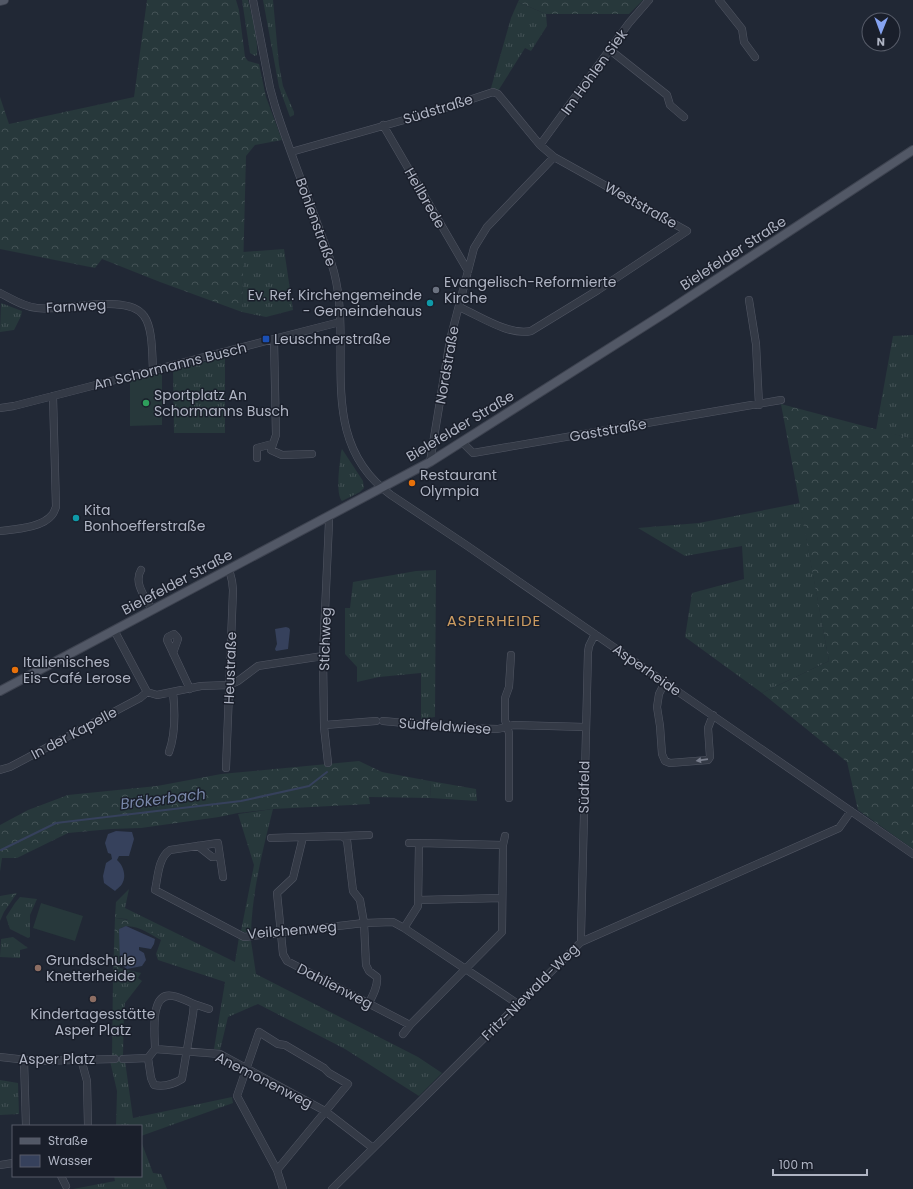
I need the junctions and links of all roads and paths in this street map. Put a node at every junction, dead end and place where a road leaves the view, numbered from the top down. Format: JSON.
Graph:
{"nodes":[{"id":1,"x":4,"y":0,"type":"edge"},
{"id":2,"x":253,"y":0,"type":"edge"},
{"id":3,"x":649,"y":0,"type":"edge"},
{"id":4,"x":719,"y":0,"type":"edge"},
{"id":5,"x":0,"y":1,"type":"edge"},
{"id":6,"x":610,"y":50,"type":"junction"},
{"id":7,"x":755,"y":57,"type":"dead end"},
{"id":8,"x":684,"y":117,"type":"dead end"},
{"id":9,"x":383,"y":125,"type":"junction"},
{"id":10,"x":540,"y":145,"type":"junction"},
{"id":11,"x":913,"y":150,"type":"edge"},
{"id":12,"x":294,"y":151,"type":"junction"},
{"id":13,"x":554,"y":157,"type":"junction"},
{"id":14,"x":468,"y":271,"type":"junction"},
{"id":15,"x":0,"y":293,"type":"edge"},
{"id":16,"x":750,"y":300,"type":"dead end"},
{"id":17,"x":459,"y":307,"type":"junction"},
{"id":18,"x":340,"y":322,"type":"junction"},
{"id":19,"x":274,"y":340,"type":"junction"},
{"id":20,"x":153,"y":370,"type":"junction"},
{"id":21,"x":54,"y":396,"type":"junction"},
{"id":22,"x":781,"y":400,"type":"dead end"},
{"id":23,"x":759,"y":405,"type":"junction"},
{"id":24,"x":0,"y":408,"type":"edge"},
{"id":25,"x":462,"y":442,"type":"junction"},
{"id":26,"x":272,"y":447,"type":"junction"},
{"id":27,"x":312,"y":454,"type":"dead end"},
{"id":28,"x":257,"y":458,"type":"dead end"},
{"id":29,"x":430,"y":462,"type":"junction"},
{"id":30,"x":381,"y":487,"type":"junction"},
{"id":31,"x":329,"y":516,"type":"junction"},
{"id":32,"x":0,"y":531,"type":"edge"},
{"id":33,"x":229,"y":569,"type":"junction"},
{"id":34,"x":141,"y":570,"type":"dead end"},
{"id":35,"x":152,"y":610,"type":"junction"},
{"id":36,"x":114,"y":630,"type":"junction"},
{"id":37,"x":595,"y":634,"type":"junction"},
{"id":38,"x":173,"y":653,"type":"dead end"},
{"id":39,"x":511,"y":655,"type":"dead end"},
{"id":40,"x":323,"y":656,"type":"junction"},
{"id":41,"x":665,"y":682,"type":"junction"},
{"id":42,"x":229,"y":685,"type":"junction"},
{"id":43,"x":190,"y":689,"type":"junction"},
{"id":44,"x":0,"y":690,"type":"edge"},
{"id":45,"x":147,"y":692,"type":"junction"},
{"id":46,"x":173,"y":692,"type":"junction"},
{"id":47,"x":713,"y":715,"type":"junction"},
{"id":48,"x":325,"y":725,"type":"junction"},
{"id":49,"x":506,"y":726,"type":"junction"},
{"id":50,"x":585,"y":727,"type":"junction"},
{"id":51,"x":169,"y":752,"type":"dead end"},
{"id":52,"x":328,"y":762,"type":"dead end"},
{"id":53,"x":226,"y":768,"type":"dead end"},
{"id":54,"x":0,"y":770,"type":"edge"},
{"id":55,"x":509,"y":798,"type":"dead end"},
{"id":56,"x":852,"y":811,"type":"junction"},
{"id":57,"x":369,"y":835,"type":"dead end"},
{"id":58,"x":342,"y":836,"type":"junction"},
{"id":59,"x":505,"y":836,"type":"dead end"},
{"id":60,"x":303,"y":837,"type":"junction"},
{"id":61,"x":271,"y":838,"type":"dead end"},
{"id":62,"x":409,"y":843,"type":"dead end"},
{"id":63,"x":419,"y":843,"type":"junction"},
{"id":64,"x":503,"y":845,"type":"junction"},
{"id":65,"x":198,"y":846,"type":"junction"},
{"id":66,"x":913,"y":854,"type":"edge"},
{"id":67,"x":220,"y":856,"type":"junction"},
{"id":68,"x":223,"y":877,"type":"dead end"},
{"id":69,"x":502,"y":898,"type":"junction"},
{"id":70,"x":418,"y":900,"type":"junction"},
{"id":71,"x":364,"y":923,"type":"junction"},
{"id":72,"x":404,"y":928,"type":"junction"},
{"id":73,"x":280,"y":932,"type":"junction"},
{"id":74,"x":582,"y":942,"type":"junction"},
{"id":75,"x":466,"y":970,"type":"junction"},
{"id":76,"x":369,"y":1003,"type":"junction"},
{"id":77,"x":194,"y":1004,"type":"junction"},
{"id":78,"x":518,"y":1004,"type":"junction"},
{"id":79,"x":209,"y":1009,"type":"dead end"},
{"id":80,"x":410,"y":1025,"type":"junction"},
{"id":81,"x":403,"y":1034,"type":"dead end"},
{"id":82,"x":155,"y":1049,"type":"junction"},
{"id":83,"x":188,"y":1052,"type":"junction"},
{"id":84,"x":0,"y":1057,"type":"edge"},
{"id":85,"x":148,"y":1058,"type":"junction"},
{"id":86,"x":81,"y":1059,"type":"junction"},
{"id":87,"x":115,"y":1059,"type":"dead end"},
{"id":88,"x":123,"y":1059,"type":"dead end"},
{"id":89,"x":24,"y":1060,"type":"junction"},
{"id":90,"x":246,"y":1069,"type":"junction"},
{"id":91,"x":325,"y":1111,"type":"junction"},
{"id":92,"x":26,"y":1125,"type":"edge"},
{"id":93,"x":88,"y":1125,"type":"edge"},
{"id":94,"x":373,"y":1148,"type":"junction"},
{"id":95,"x":12,"y":1163,"type":"edge"},
{"id":96,"x":0,"y":1165,"type":"edge"},
{"id":97,"x":277,"y":1170,"type":"junction"},
{"id":98,"x":62,"y":1177,"type":"edge"},
{"id":99,"x":66,"y":1186,"type":"dead end"},
{"id":100,"x":283,"y":1189,"type":"edge"},
{"id":101,"x":332,"y":1189,"type":"edge"}],
"edges":[{"from":1,"to":5,"type":"main road"},
{"from":2,"to":12,"type":"street","name":"Bohlenstraße"},
{"from":3,"to":6,"type":"street","name":"Im Hohlen Siek"},
{"from":4,"to":7,"type":"street"},
{"from":6,"to":8,"type":"street"},
{"from":6,"to":10,"type":"street","name":"Im Hohlen Siek"},
{"from":9,"to":10,"type":"street","name":"Südstraße"},
{"from":9,"to":12,"type":"street","name":"Südstraße"},
{"from":9,"to":14,"type":"street","name":"Hellbrede"},
{"from":10,"to":13,"type":"street","name":"Südstraße"},
{"from":11,"to":25,"type":"main road","name":"Bielefelder Straße"},
{"from":12,"to":18,"type":"street","name":"Bohlenstraße"},
{"from":13,"to":14,"type":"street","name":"Nordstraße"},
{"from":13,"to":17,"type":"street","name":"Weststraße"},
{"from":14,"to":17,"type":"street","name":"Nordstraße"},
{"from":15,"to":20,"type":"street","name":"Farnweg"},
{"from":16,"to":23,"type":"street"},
{"from":17,"to":29,"type":"street","name":"Nordstraße"},
{"from":18,"to":19,"type":"street","name":"An Schormanns Busch"},
{"from":18,"to":30,"type":"street","name":"Bohlenstraße"},
{"from":19,"to":20,"type":"street","name":"An Schormanns Busch"},
{"from":19,"to":26,"type":"street"},
{"from":20,"to":21,"type":"street","name":"An Schormanns Busch"},
{"from":21,"to":24,"type":"street","name":"An Schormanns Busch"},
{"from":21,"to":32,"type":"street"},
{"from":22,"to":23,"type":"street","name":"Gaststraße"},
{"from":23,"to":25,"type":"street","name":"Gaststraße"},
{"from":25,"to":29,"type":"main road","name":"Bielefelder Straße"},
{"from":26,"to":27,"type":"street"},
{"from":26,"to":28,"type":"street"},
{"from":29,"to":30,"type":"main road","name":"Bielefelder Straße"},
{"from":30,"to":31,"type":"main road","name":"Bielefelder Straße"},
{"from":30,"to":37,"type":"street","name":"Asperheide"},
{"from":31,"to":33,"type":"main road","name":"Bielefelder Straße"},
{"from":31,"to":40,"type":"street","name":"Stichweg"},
{"from":33,"to":35,"type":"main road","name":"Bielefelder Straße"},
{"from":33,"to":42,"type":"street","name":"Heustraße"},
{"from":34,"to":35,"type":"street"},
{"from":35,"to":36,"type":"main road","name":"Bielefelder Straße"},
{"from":36,"to":44,"type":"main road","name":"Bielefelder Straße"},
{"from":36,"to":45,"type":"street"},
{"from":37,"to":41,"type":"street","name":"Asperheide"},
{"from":37,"to":50,"type":"street","name":"Südfeld"},
{"from":38,"to":43,"type":"street"},
{"from":39,"to":49,"type":"street"},
{"from":40,"to":42,"type":"street"},
{"from":40,"to":48,"type":"street","name":"Stichweg"},
{"from":41,"to":47,"type":"street","name":"Asperheide"},
{"from":47,"to":41,"type":"street","one_way":true},
{"from":42,"to":43,"type":"street"},
{"from":42,"to":53,"type":"street","name":"Heustraße"},
{"from":43,"to":46,"type":"street"},
{"from":45,"to":46,"type":"street"},
{"from":45,"to":54,"type":"street","name":"In der Kapelle"},
{"from":46,"to":51,"type":"street"},
{"from":47,"to":56,"type":"street","name":"Asperheide"},
{"from":48,"to":49,"type":"street","name":"Südfeldwiese"},
{"from":48,"to":52,"type":"street","name":"Stichweg"},
{"from":49,"to":50,"type":"street","name":"Südfeldwiese"},
{"from":49,"to":55,"type":"street","name":"Südfeldwiese"},
{"from":50,"to":74,"type":"street","name":"Südfeld"},
{"from":56,"to":66,"type":"street","name":"Asperheide"},
{"from":56,"to":74,"type":"street","name":"Fritz-Niewald-Weg"},
{"from":57,"to":58,"type":"street"},
{"from":58,"to":60,"type":"street"},
{"from":58,"to":71,"type":"street"},
{"from":59,"to":64,"type":"street"},
{"from":60,"to":61,"type":"street"},
{"from":60,"to":73,"type":"street","name":"Dahlienweg"},
{"from":62,"to":63,"type":"street"},
{"from":63,"to":64,"type":"street"},
{"from":63,"to":70,"type":"street"},
{"from":64,"to":69,"type":"street"},
{"from":65,"to":67,"type":"street"},
{"from":65,"to":67,"type":"street","name":"Veilchenweg"},
{"from":65,"to":73,"type":"street","name":"Veilchenweg"},
{"from":67,"to":68,"type":"street","name":"Veilchenweg"},
{"from":69,"to":70,"type":"street"},
{"from":69,"to":75,"type":"street"},
{"from":70,"to":72,"type":"street"},
{"from":71,"to":72,"type":"street","name":"Veilchenweg"},
{"from":71,"to":73,"type":"street","name":"Veilchenweg"},
{"from":71,"to":76,"type":"street"},
{"from":72,"to":75,"type":"street","name":"Veilchenweg"},
{"from":73,"to":76,"type":"street","name":"Dahlienweg"},
{"from":74,"to":78,"type":"street","name":"Fritz-Niewald-Weg"},
{"from":75,"to":78,"type":"street","name":"Veilchenweg"},
{"from":75,"to":80,"type":"street"},
{"from":76,"to":80,"type":"street","name":"Dahlienweg"},
{"from":77,"to":79,"type":"street"},
{"from":77,"to":82,"type":"street"},
{"from":77,"to":83,"type":"street"},
{"from":78,"to":94,"type":"street","name":"Fritz-Niewald-Weg"},
{"from":80,"to":81,"type":"street"},
{"from":82,"to":83,"type":"street","name":"Anemonenweg"},
{"from":82,"to":85,"type":"street"},
{"from":83,"to":85,"type":"street"},
{"from":83,"to":90,"type":"street","name":"Anemonenweg"},
{"from":84,"to":89,"type":"street","name":"Asper Platz"},
{"from":85,"to":88,"type":"street"},
{"from":86,"to":87,"type":"street","name":"Asper Platz"},
{"from":86,"to":89,"type":"street","name":"Asper Platz"},
{"from":86,"to":93,"type":"street"},
{"from":89,"to":92,"type":"street"},
{"from":90,"to":91,"type":"street","name":"Anemonenweg"},
{"from":90,"to":91,"type":"street"},
{"from":90,"to":97,"type":"street"},
{"from":91,"to":94,"type":"street","name":"Anemonenweg"},
{"from":91,"to":97,"type":"street"},
{"from":94,"to":101,"type":"street","name":"Fritz-Niewald-Weg"},
{"from":95,"to":96,"type":"street"},
{"from":97,"to":100,"type":"street"},
{"from":98,"to":99,"type":"street"}]}
